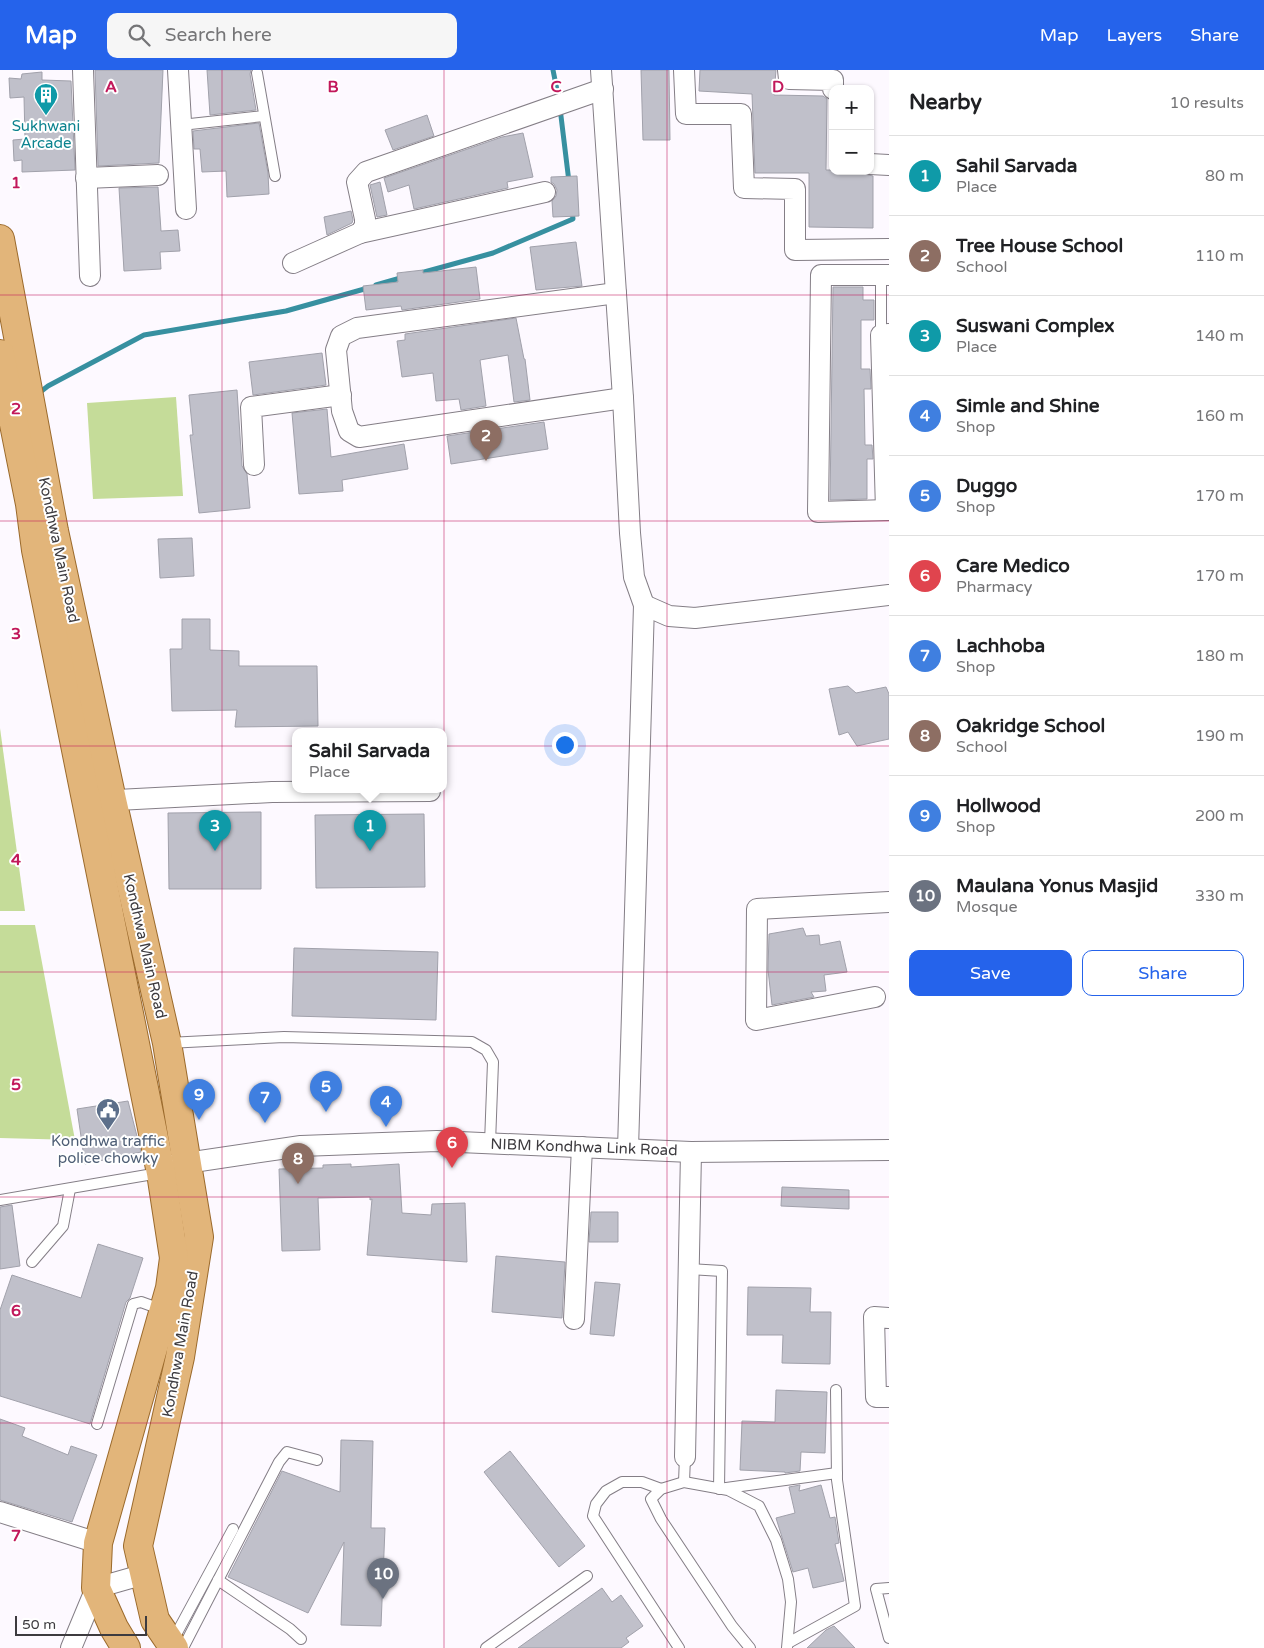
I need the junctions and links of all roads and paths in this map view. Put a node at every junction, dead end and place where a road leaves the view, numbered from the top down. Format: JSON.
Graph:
{"nodes":[{"id":1,"x":83,"y":70,"type":"edge"},
{"id":2,"x":178,"y":70,"type":"edge"},
{"id":3,"x":684,"y":70,"type":"edge"},
{"id":4,"x":788,"y":70,"type":"edge"},
{"id":5,"x":257,"y":73,"type":"dead end"},
{"id":6,"x":602,"y":80,"type":"edge"},
{"id":7,"x":833,"y":85,"type":"edge"},
{"id":8,"x":264,"y":116,"type":"junction"},
{"id":9,"x":182,"y":125,"type":"junction"},
{"id":10,"x":874,"y":164,"type":"edge"},
{"id":11,"x":889,"y":165,"type":"edge"},
{"id":12,"x":158,"y":175,"type":"dead end"},
{"id":13,"x":276,"y":176,"type":"dead end"},
{"id":14,"x":86,"y":178,"type":"junction"},
{"id":15,"x":544,"y":192,"type":"dead end"},
{"id":16,"x":186,"y":209,"type":"dead end"},
{"id":17,"x":360,"y":234,"type":"junction"},
{"id":18,"x":0,"y":239,"type":"edge"},
{"id":19,"x":889,"y":249,"type":"edge"},
{"id":20,"x":293,"y":263,"type":"dead end"},
{"id":21,"x":885,"y":275,"type":"edge"},
{"id":22,"x":90,"y":276,"type":"dead end"},
{"id":23,"x":616,"y":293,"type":"junction"},
{"id":24,"x":885,"y":334,"type":"edge"},
{"id":25,"x":0,"y":354,"type":"edge"},
{"id":26,"x":341,"y":395,"type":"junction"},
{"id":27,"x":623,"y":398,"type":"junction"},
{"id":28,"x":254,"y":465,"type":"dead end"},
{"id":29,"x":888,"y":510,"type":"edge"},
{"id":30,"x":889,"y":595,"type":"edge"},
{"id":31,"x":644,"y":605,"type":"junction"},
{"id":32,"x":292,"y":792,"type":"edge"},
{"id":33,"x":99,"y":801,"type":"junction"},
{"id":34,"x":889,"y":902,"type":"edge"},
{"id":35,"x":875,"y":997,"type":"dead end"},
{"id":36,"x":168,"y":1043,"type":"junction"},
{"id":37,"x":490,"y":1143,"type":"junction"},
{"id":38,"x":582,"y":1147,"type":"junction"},
{"id":39,"x":628,"y":1149,"type":"junction"},
{"id":40,"x":889,"y":1150,"type":"edge"},
{"id":41,"x":691,"y":1152,"type":"junction"},
{"id":42,"x":187,"y":1163,"type":"junction"},
{"id":43,"x":161,"y":1170,"type":"junction"},
{"id":44,"x":70,"y":1189,"type":"junction"},
{"id":45,"x":0,"y":1200,"type":"edge"},
{"id":46,"x":32,"y":1262,"type":"dead end"},
{"id":47,"x":689,"y":1269,"type":"junction"},
{"id":48,"x":164,"y":1310,"type":"junction"},
{"id":49,"x":889,"y":1318,"type":"edge"},
{"id":50,"x":574,"y":1319,"type":"dead end"},
{"id":51,"x":836,"y":1390,"type":"dead end"},
{"id":52,"x":889,"y":1397,"type":"edge"},
{"id":53,"x":97,"y":1424,"type":"dead end"},
{"id":54,"x":685,"y":1457,"type":"joint"},
{"id":55,"x":317,"y":1460,"type":"dead end"},
{"id":56,"x":837,"y":1473,"type":"junction"},
{"id":57,"x":684,"y":1482,"type":"junction"},
{"id":58,"x":661,"y":1489,"type":"junction"},
{"id":59,"x":719,"y":1489,"type":"junction"},
{"id":60,"x":0,"y":1512,"type":"edge"},
{"id":61,"x":233,"y":1529,"type":"dead end"},
{"id":62,"x":98,"y":1543,"type":"junction"},
{"id":63,"x":144,"y":1574,"type":"junction"},
{"id":64,"x":587,"y":1576,"type":"dead end"},
{"id":65,"x":218,"y":1580,"type":"junction"},
{"id":66,"x":96,"y":1588,"type":"junction"},
{"id":67,"x":889,"y":1588,"type":"edge"},
{"id":68,"x":889,"y":1638,"type":"edge"},
{"id":69,"x":301,"y":1639,"type":"dead end"},
{"id":70,"x":121,"y":1645,"type":"edge"},
{"id":71,"x":788,"y":1645,"type":"edge"},
{"id":72,"x":176,"y":1646,"type":"edge"},
{"id":73,"x":71,"y":1648,"type":"edge"},
{"id":74,"x":486,"y":1648,"type":"edge"},
{"id":75,"x":679,"y":1648,"type":"edge"},
{"id":76,"x":750,"y":1648,"type":"edge"}],
"edges":[{"from":1,"to":14,"type":"street"},
{"from":2,"to":9,"type":"street"},
{"from":3,"to":19,"type":"street"},
{"from":4,"to":7,"type":"street"},
{"from":5,"to":8,"type":"lane"},
{"from":6,"to":17,"type":"street"},
{"from":6,"to":23,"type":"street"},
{"from":8,"to":9,"type":"lane"},
{"from":8,"to":13,"type":"lane"},
{"from":9,"to":16,"type":"street"},
{"from":10,"to":11,"type":"street"},
{"from":12,"to":14,"type":"street"},
{"from":14,"to":22,"type":"street"},
{"from":15,"to":17,"type":"street"},
{"from":17,"to":20,"type":"street"},
{"from":18,"to":33,"type":"main road","name":"Kondhwa Main Road"},
{"from":21,"to":24,"type":"lane"},
{"from":21,"to":29,"type":"street"},
{"from":23,"to":26,"type":"street"},
{"from":23,"to":27,"type":"street"},
{"from":24,"to":29,"type":"street"},
{"from":25,"to":33,"type":"main road","name":"Kondhwa Main Road"},
{"from":26,"to":27,"type":"street"},
{"from":26,"to":28,"type":"street"},
{"from":27,"to":31,"type":"street"},
{"from":30,"to":31,"type":"street"},
{"from":31,"to":39,"type":"street"},
{"from":32,"to":33,"type":"street"},
{"from":33,"to":36,"type":"main road","name":"Kondhwa Main Road"},
{"from":33,"to":43,"type":"main road","name":"Kondhwa Main Road"},
{"from":34,"to":35,"type":"street"},
{"from":36,"to":37,"type":"lane"},
{"from":36,"to":42,"type":"main road","name":"Kondhwa Main Road"},
{"from":37,"to":38,"type":"street","name":"NIBM Kondhwa Link Road"},
{"from":37,"to":42,"type":"street","name":"NIBM Kondhwa Link Road"},
{"from":38,"to":39,"type":"street","name":"NIBM Kondhwa Link Road"},
{"from":38,"to":50,"type":"street"},
{"from":39,"to":41,"type":"street","name":"NIBM Kondhwa Link Road"},
{"from":40,"to":41,"type":"street","name":"NIBM Kondhwa Link Road"},
{"from":41,"to":47,"type":"street"},
{"from":42,"to":43,"type":"street","name":"NIBM Kondhwa Link Road"},
{"from":42,"to":63,"type":"main road","name":"Kondhwa Main Road"},
{"from":43,"to":44,"type":"lane"},
{"from":43,"to":48,"type":"main road","name":"Kondhwa Main Road"},
{"from":44,"to":45,"type":"lane"},
{"from":44,"to":46,"type":"lane"},
{"from":47,"to":54,"type":"street"},
{"from":47,"to":59,"type":"lane"},
{"from":48,"to":53,"type":"lane"},
{"from":48,"to":62,"type":"main road","name":"Kondhwa Main Road"},
{"from":49,"to":52,"type":"street"},
{"from":51,"to":56,"type":"lane"},
{"from":54,"to":57,"type":"lane"},
{"from":55,"to":65,"type":"lane"},
{"from":56,"to":59,"type":"lane"},
{"from":56,"to":71,"type":"lane"},
{"from":57,"to":58,"type":"lane"},
{"from":57,"to":59,"type":"lane"},
{"from":58,"to":75,"type":"lane"},
{"from":58,"to":76,"type":"lane"},
{"from":59,"to":71,"type":"lane"},
{"from":60,"to":62,"type":"street"},
{"from":61,"to":72,"type":"lane"},
{"from":62,"to":66,"type":"main road","name":"Kondhwa Main Road"},
{"from":63,"to":66,"type":"street"},
{"from":63,"to":72,"type":"main road","name":"Kondhwa Main Road"},
{"from":64,"to":74,"type":"lane"},
{"from":65,"to":69,"type":"lane"},
{"from":65,"to":72,"type":"lane"},
{"from":66,"to":70,"type":"main road","name":"Kondhwa Main Road"},
{"from":66,"to":73,"type":"street"},
{"from":67,"to":68,"type":"lane"}]}
